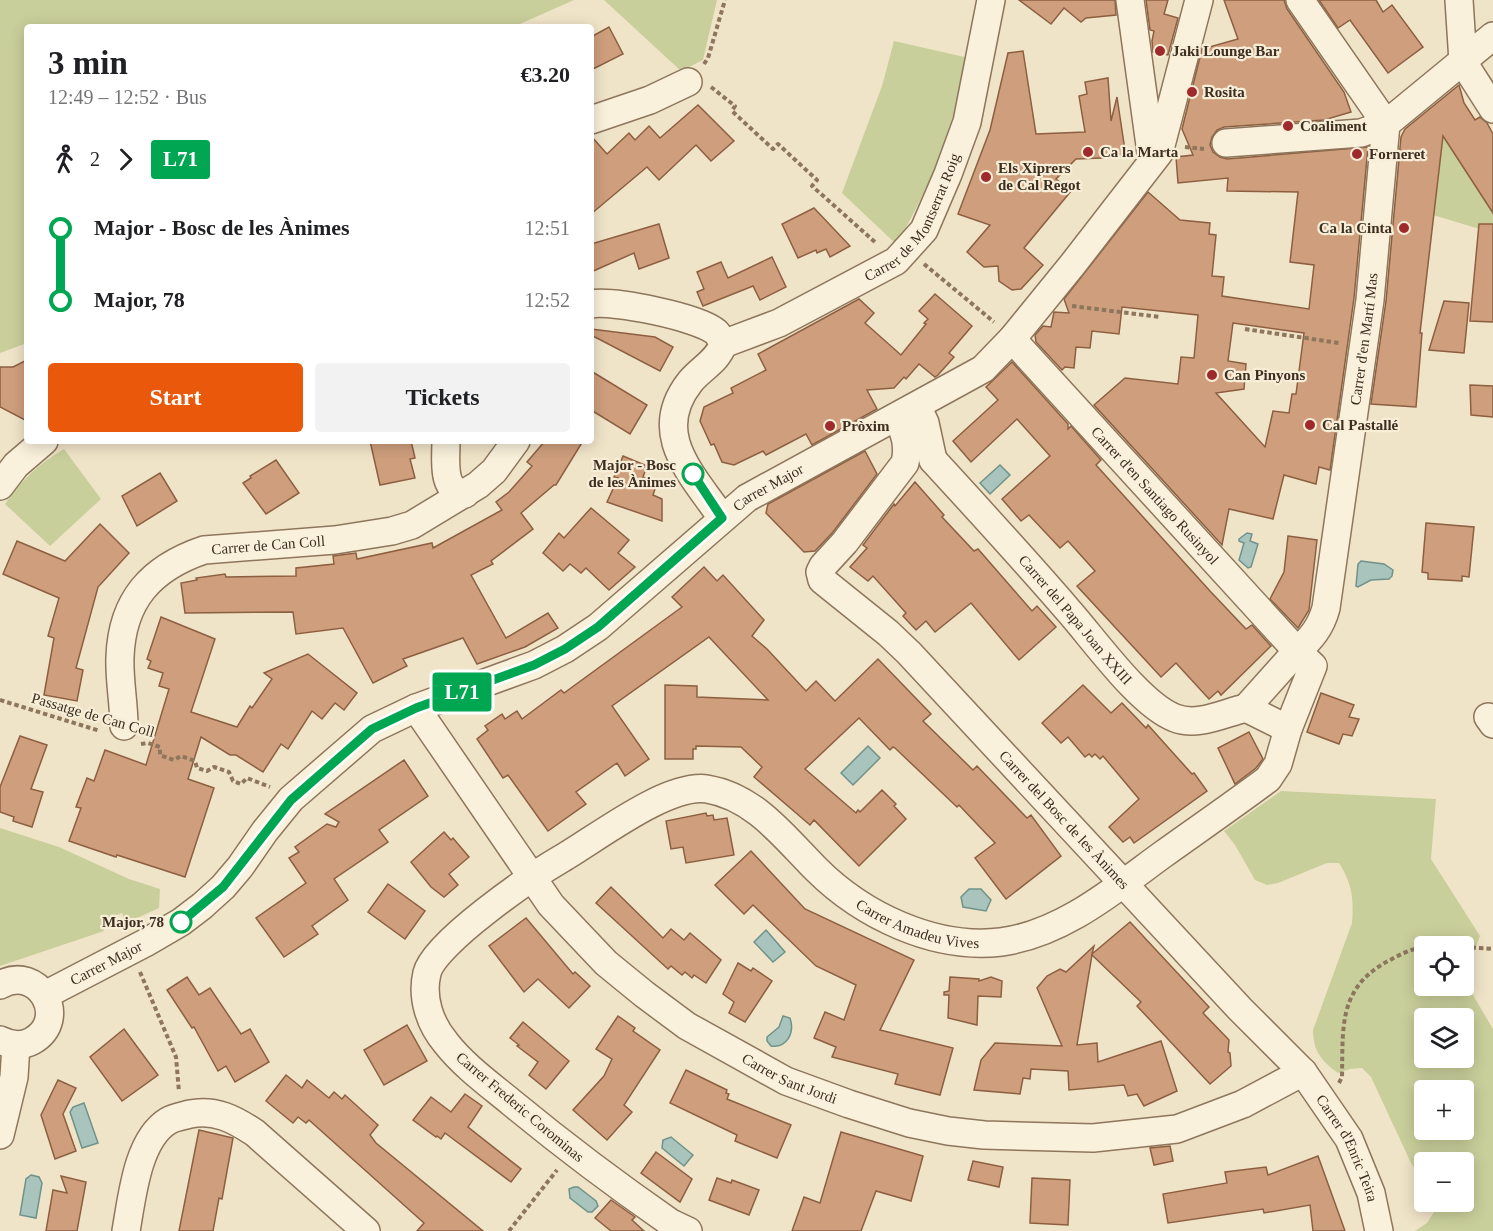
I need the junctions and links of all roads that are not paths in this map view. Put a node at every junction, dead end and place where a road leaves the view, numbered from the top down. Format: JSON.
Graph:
{"nodes":[{"id":1,"x":991,"y":0,"type":"edge"},
{"id":2,"x":1130,"y":0,"type":"edge"},
{"id":3,"x":1199,"y":0,"type":"edge"},
{"id":4,"x":1300,"y":0,"type":"edge"},
{"id":5,"x":1459,"y":0,"type":"edge"},
{"id":6,"x":1493,"y":36,"type":"edge"},
{"id":7,"x":1463,"y":62,"type":"junction"},
{"id":8,"x":693,"y":78,"type":"road end"},
{"id":9,"x":1493,"y":109,"type":"edge"},
{"id":10,"x":594,"y":119,"type":"edge"},
{"id":11,"x":1386,"y":124,"type":"junction"},
{"id":12,"x":1226,"y":143,"type":"dead end"},
{"id":13,"x":1152,"y":161,"type":"junction"},
{"id":14,"x":594,"y":304,"type":"edge"},
{"id":15,"x":1012,"y":339,"type":"junction"},
{"id":16,"x":723,"y":344,"type":"junction"},
{"id":17,"x":907,"y":411,"type":"junction"},
{"id":18,"x":40,"y":444,"type":"edge"},
{"id":19,"x":446,"y":444,"type":"edge"},
{"id":20,"x":514,"y":444,"type":"edge"},
{"id":21,"x":933,"y":460,"type":"junction"},
{"id":22,"x":905,"y":464,"type":"junction"},
{"id":23,"x":0,"y":486,"type":"edge"},
{"id":24,"x":465,"y":494,"type":"junction"},
{"id":25,"x":722,"y":518,"type":"junction"},
{"id":26,"x":1297,"y":651,"type":"junction"},
{"id":27,"x":416,"y":708,"type":"junction"},
{"id":28,"x":1246,"y":708,"type":"junction"},
{"id":29,"x":1288,"y":729,"type":"junction"},
{"id":30,"x":121,"y":734,"type":"road end"},
{"id":31,"x":531,"y":877,"type":"junction"},
{"id":32,"x":1123,"y":884,"type":"junction"},
{"id":33,"x":0,"y":985,"type":"edge"},
{"id":34,"x":45,"y":995,"type":"junction"},
{"id":35,"x":8,"y":1043,"type":"edge"},
{"id":36,"x":1303,"y":1072,"type":"junction"},
{"id":37,"x":0,"y":1135,"type":"edge"},
{"id":38,"x":126,"y":1231,"type":"edge"},
{"id":39,"x":366,"y":1231,"type":"edge"},
{"id":40,"x":688,"y":1231,"type":"edge"},
{"id":41,"x":1379,"y":1231,"type":"edge"}],
"edges":[{"from":1,"to":16,"type":"street","name":"Carrer de Montserrat Roig"},
{"from":2,"to":13,"type":"street"},
{"from":3,"to":13,"type":"street","name":"Carrer Major"},
{"from":4,"to":11,"type":"street"},
{"from":5,"to":7,"type":"street"},
{"from":6,"to":7,"type":"street"},
{"from":7,"to":9,"type":"street"},
{"from":7,"to":11,"type":"street"},
{"from":8,"to":10,"type":"street"},
{"from":11,"to":12,"type":"street"},
{"from":11,"to":26,"type":"street","name":"Carrer d'en Martí Mas"},
{"from":13,"to":15,"type":"street","name":"Carrer Major"},
{"from":14,"to":16,"type":"street"},
{"from":15,"to":17,"type":"street","name":"Carrer Major"},
{"from":15,"to":26,"type":"street","name":"Carrer d'en Santiago Rusinyol"},
{"from":16,"to":25,"type":"street"},
{"from":17,"to":21,"type":"street"},
{"from":17,"to":22,"type":"street"},
{"from":17,"to":25,"type":"street","name":"Carrer Major"},
{"from":18,"to":23,"type":"street"},
{"from":19,"to":24,"type":"street"},
{"from":20,"to":24,"type":"street","name":"Carrer de Can Coll"},
{"from":21,"to":22,"type":"street"},
{"from":21,"to":28,"type":"street","name":"Carrer del Papa Joan XXIII"},
{"from":22,"to":32,"type":"street","name":"Carrer del Bosc de les Ànimes"},
{"from":24,"to":30,"type":"street","name":"Carrer de Can Coll"},
{"from":25,"to":27,"type":"street","name":"Carrer Major"},
{"from":26,"to":28,"type":"street","name":"Carrer d'en Martí Mas"},
{"from":26,"to":29,"type":"street","name":"Carrer d'en Santiago Rusinyol"},
{"from":27,"to":31,"type":"street","name":"Carrer Sant Jordi"},
{"from":27,"to":34,"type":"street","name":"Carrer Major"},
{"from":28,"to":29,"type":"street"},
{"from":29,"to":32,"type":"street","name":"Carrer Amadeu Vives"},
{"from":31,"to":32,"type":"street","name":"Carrer Amadeu Vives"},
{"from":31,"to":36,"type":"street","name":"Carrer Sant Jordi"},
{"from":31,"to":40,"type":"street","name":"Carrer Frederic Corominas"},
{"from":32,"to":36,"type":"street","name":"Carrer del Bosc de les Ànimes"},
{"from":33,"to":34,"type":"street"},
{"from":34,"to":35,"type":"street"},
{"from":35,"to":37,"type":"street"},
{"from":36,"to":41,"type":"street","name":"Carrer d'Enric Teira"},
{"from":38,"to":39,"type":"street"}]}
